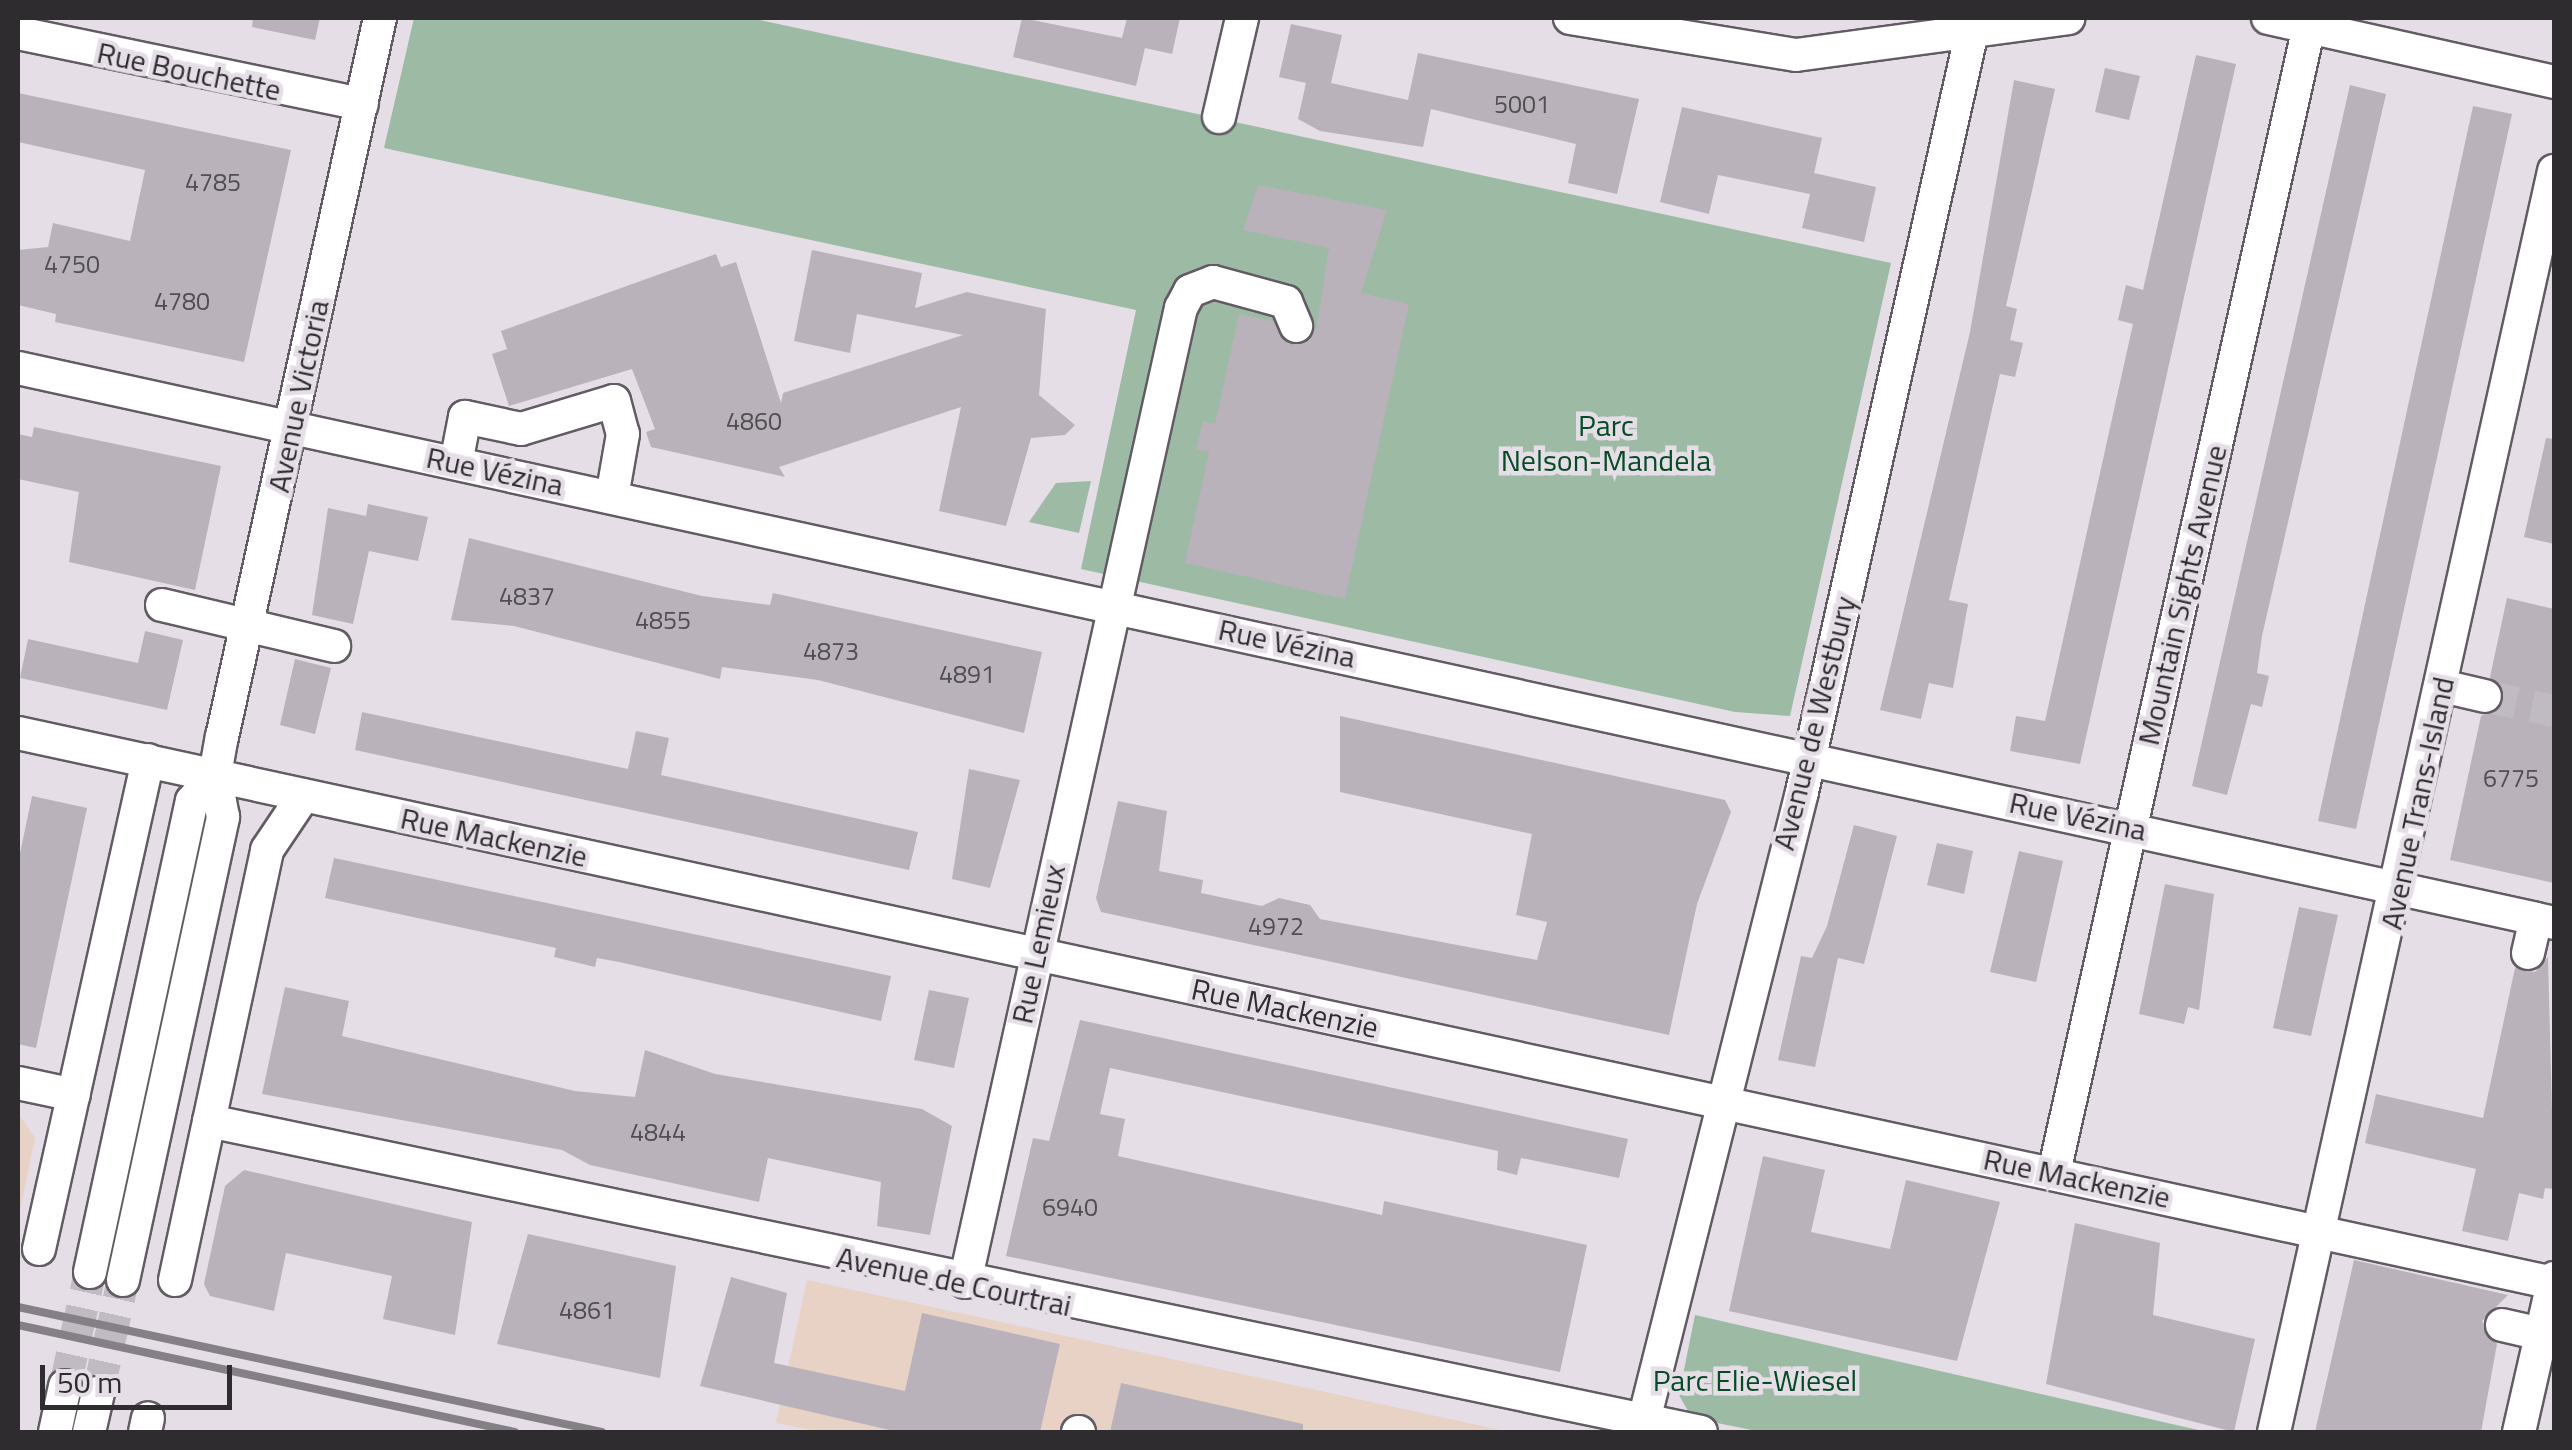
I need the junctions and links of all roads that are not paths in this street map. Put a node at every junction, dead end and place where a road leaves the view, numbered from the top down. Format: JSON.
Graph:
{"nodes":[{"id":1,"x":380,"y":18,"type":"edge"},
{"id":2,"x":1242,"y":18,"type":"edge"},
{"id":3,"x":1570,"y":18,"type":"edge"},
{"id":4,"x":2069,"y":18,"type":"edge"},
{"id":5,"x":2268,"y":18,"type":"edge"},
{"id":6,"x":2310,"y":22,"type":"edge"},
{"id":7,"x":1973,"y":26,"type":"edge"},
{"id":8,"x":18,"y":33,"type":"edge"},
{"id":9,"x":2554,"y":82,"type":"edge"},
{"id":10,"x":362,"y":104,"type":"junction"},
{"id":11,"x":1219,"y":116,"type":"dead end"},
{"id":12,"x":2554,"y":171,"type":"edge"},
{"id":13,"x":1296,"y":326,"type":"dead end"},
{"id":14,"x":18,"y":368,"type":"edge"},
{"id":15,"x":291,"y":427,"type":"junction"},
{"id":16,"x":456,"y":462,"type":"junction"},
{"id":17,"x":612,"y":497,"type":"junction"},
{"id":18,"x":197,"y":593,"type":"dead end"},
{"id":19,"x":162,"y":604,"type":"dead end"},
{"id":20,"x":1111,"y":605,"type":"junction"},
{"id":21,"x":249,"y":614,"type":"junction"},
{"id":22,"x":334,"y":646,"type":"dead end"},
{"id":23,"x":2442,"y":686,"type":"junction"},
{"id":24,"x":2485,"y":696,"type":"tunnel mouth"},
{"id":25,"x":18,"y":732,"type":"edge"},
{"id":26,"x":1810,"y":757,"type":"junction"},
{"id":27,"x":148,"y":760,"type":"junction"},
{"id":28,"x":215,"y":774,"type":"junction"},
{"id":29,"x":304,"y":795,"type":"junction"},
{"id":30,"x":2130,"y":827,"type":"junction"},
{"id":31,"x":2398,"y":886,"type":"junction"},
{"id":32,"x":2545,"y":921,"type":"edge"},
{"id":33,"x":2528,"y":953,"type":"dead end"},
{"id":34,"x":1036,"y":954,"type":"junction"},
{"id":35,"x":18,"y":1083,"type":"edge"},
{"id":36,"x":74,"y":1095,"type":"junction"},
{"id":37,"x":1718,"y":1101,"type":"junction"},
{"id":38,"x":208,"y":1121,"type":"junction"},
{"id":39,"x":2054,"y":1173,"type":"junction"},
{"id":40,"x":2317,"y":1230,"type":"junction"},
{"id":41,"x":39,"y":1249,"type":"dead end"},
{"id":42,"x":90,"y":1272,"type":"tunnel mouth"},
{"id":43,"x":122,"y":1280,"type":"tunnel mouth"},
{"id":44,"x":175,"y":1280,"type":"dead end"},
{"id":45,"x":2554,"y":1281,"type":"edge"},
{"id":46,"x":965,"y":1282,"type":"junction"},
{"id":47,"x":2502,"y":1325,"type":"dead end"},
{"id":48,"x":2541,"y":1334,"type":"junction"},
{"id":49,"x":66,"y":1386,"type":"tunnel mouth"},
{"id":50,"x":98,"y":1393,"type":"tunnel mouth"},
{"id":51,"x":1642,"y":1430,"type":"edge"},
{"id":52,"x":55,"y":1432,"type":"edge"},
{"id":53,"x":89,"y":1432,"type":"edge"},
{"id":54,"x":1701,"y":1432,"type":"edge"},
{"id":55,"x":2274,"y":1432,"type":"edge"},
{"id":56,"x":2519,"y":1432,"type":"edge"}],
"edges":[{"from":1,"to":10,"type":"street","name":"Avenue Victoria"},
{"from":2,"to":11,"type":"street"},
{"from":3,"to":7,"type":"street"},
{"from":4,"to":7,"type":"street"},
{"from":5,"to":6,"type":"street"},
{"from":6,"to":9,"type":"street"},
{"from":6,"to":30,"type":"street","name":"Mountain Sights Avenue"},
{"from":7,"to":26,"type":"street","name":"Avenue de Westbury"},
{"from":8,"to":10,"type":"street","name":"Rue Bouchette"},
{"from":10,"to":15,"type":"street","name":"Avenue Victoria"},
{"from":12,"to":23,"type":"street","name":"Avenue Trans-Island"},
{"from":13,"to":20,"type":"street","name":"Rue Lemieux"},
{"from":14,"to":15,"type":"street","name":"Rue Vézina"},
{"from":15,"to":16,"type":"street","name":"Rue Vézina"},
{"from":15,"to":21,"type":"street","name":"Avenue Victoria"},
{"from":16,"to":17,"type":"street","name":"Rue Vézina"},
{"from":16,"to":17,"type":"street"},
{"from":17,"to":20,"type":"street","name":"Rue Vézina"},
{"from":18,"to":21,"type":"street"},
{"from":19,"to":21,"type":"street"},
{"from":20,"to":26,"type":"street","name":"Rue Vézina"},
{"from":20,"to":34,"type":"street","name":"Rue Lemieux"},
{"from":21,"to":22,"type":"street"},
{"from":21,"to":28,"type":"street","name":"Avenue Victoria"},
{"from":23,"to":24,"type":"street"},
{"from":23,"to":31,"type":"street","name":"Avenue Trans-Island"},
{"from":25,"to":27,"type":"street","name":"Rue Mackenzie"},
{"from":26,"to":30,"type":"street","name":"Rue Vézina"},
{"from":26,"to":37,"type":"street","name":"Avenue de Westbury"},
{"from":27,"to":28,"type":"street","name":"Rue Mackenzie"},
{"from":27,"to":36,"type":"street"},
{"from":28,"to":29,"type":"street","name":"Rue Mackenzie"},
{"from":28,"to":42,"type":"street","name":"Avenue Victoria"},
{"from":28,"to":43,"type":"street","name":"Avenue Victoria"},
{"from":29,"to":34,"type":"street","name":"Rue Mackenzie"},
{"from":29,"to":38,"type":"street"},
{"from":30,"to":31,"type":"street","name":"Rue Vézina"},
{"from":30,"to":39,"type":"street","name":"Mountain Sights Avenue"},
{"from":31,"to":32,"type":"street","name":"Rue Vézina"},
{"from":31,"to":40,"type":"street","name":"Avenue Trans-Island"},
{"from":32,"to":33,"type":"street"},
{"from":34,"to":37,"type":"street","name":"Rue Mackenzie"},
{"from":34,"to":46,"type":"street","name":"Rue Lemieux"},
{"from":35,"to":36,"type":"street"},
{"from":36,"to":41,"type":"street"},
{"from":37,"to":39,"type":"street","name":"Rue Mackenzie"},
{"from":37,"to":51,"type":"street","name":"Avenue de Westbury"},
{"from":38,"to":44,"type":"street"},
{"from":38,"to":46,"type":"street","name":"Avenue de Courtrai"},
{"from":39,"to":40,"type":"street","name":"Rue Mackenzie"},
{"from":40,"to":45,"type":"street","name":"Rue Mackenzie"},
{"from":40,"to":55,"type":"street","name":"Avenue Trans-Island"},
{"from":45,"to":48,"type":"street"},
{"from":46,"to":51,"type":"street","name":"Avenue de Courtrai"},
{"from":47,"to":48,"type":"street"},
{"from":48,"to":56,"type":"street"},
{"from":49,"to":52,"type":"street"},
{"from":50,"to":53,"type":"street"},
{"from":51,"to":54,"type":"street","name":"Avenue de Courtrai"}]}
